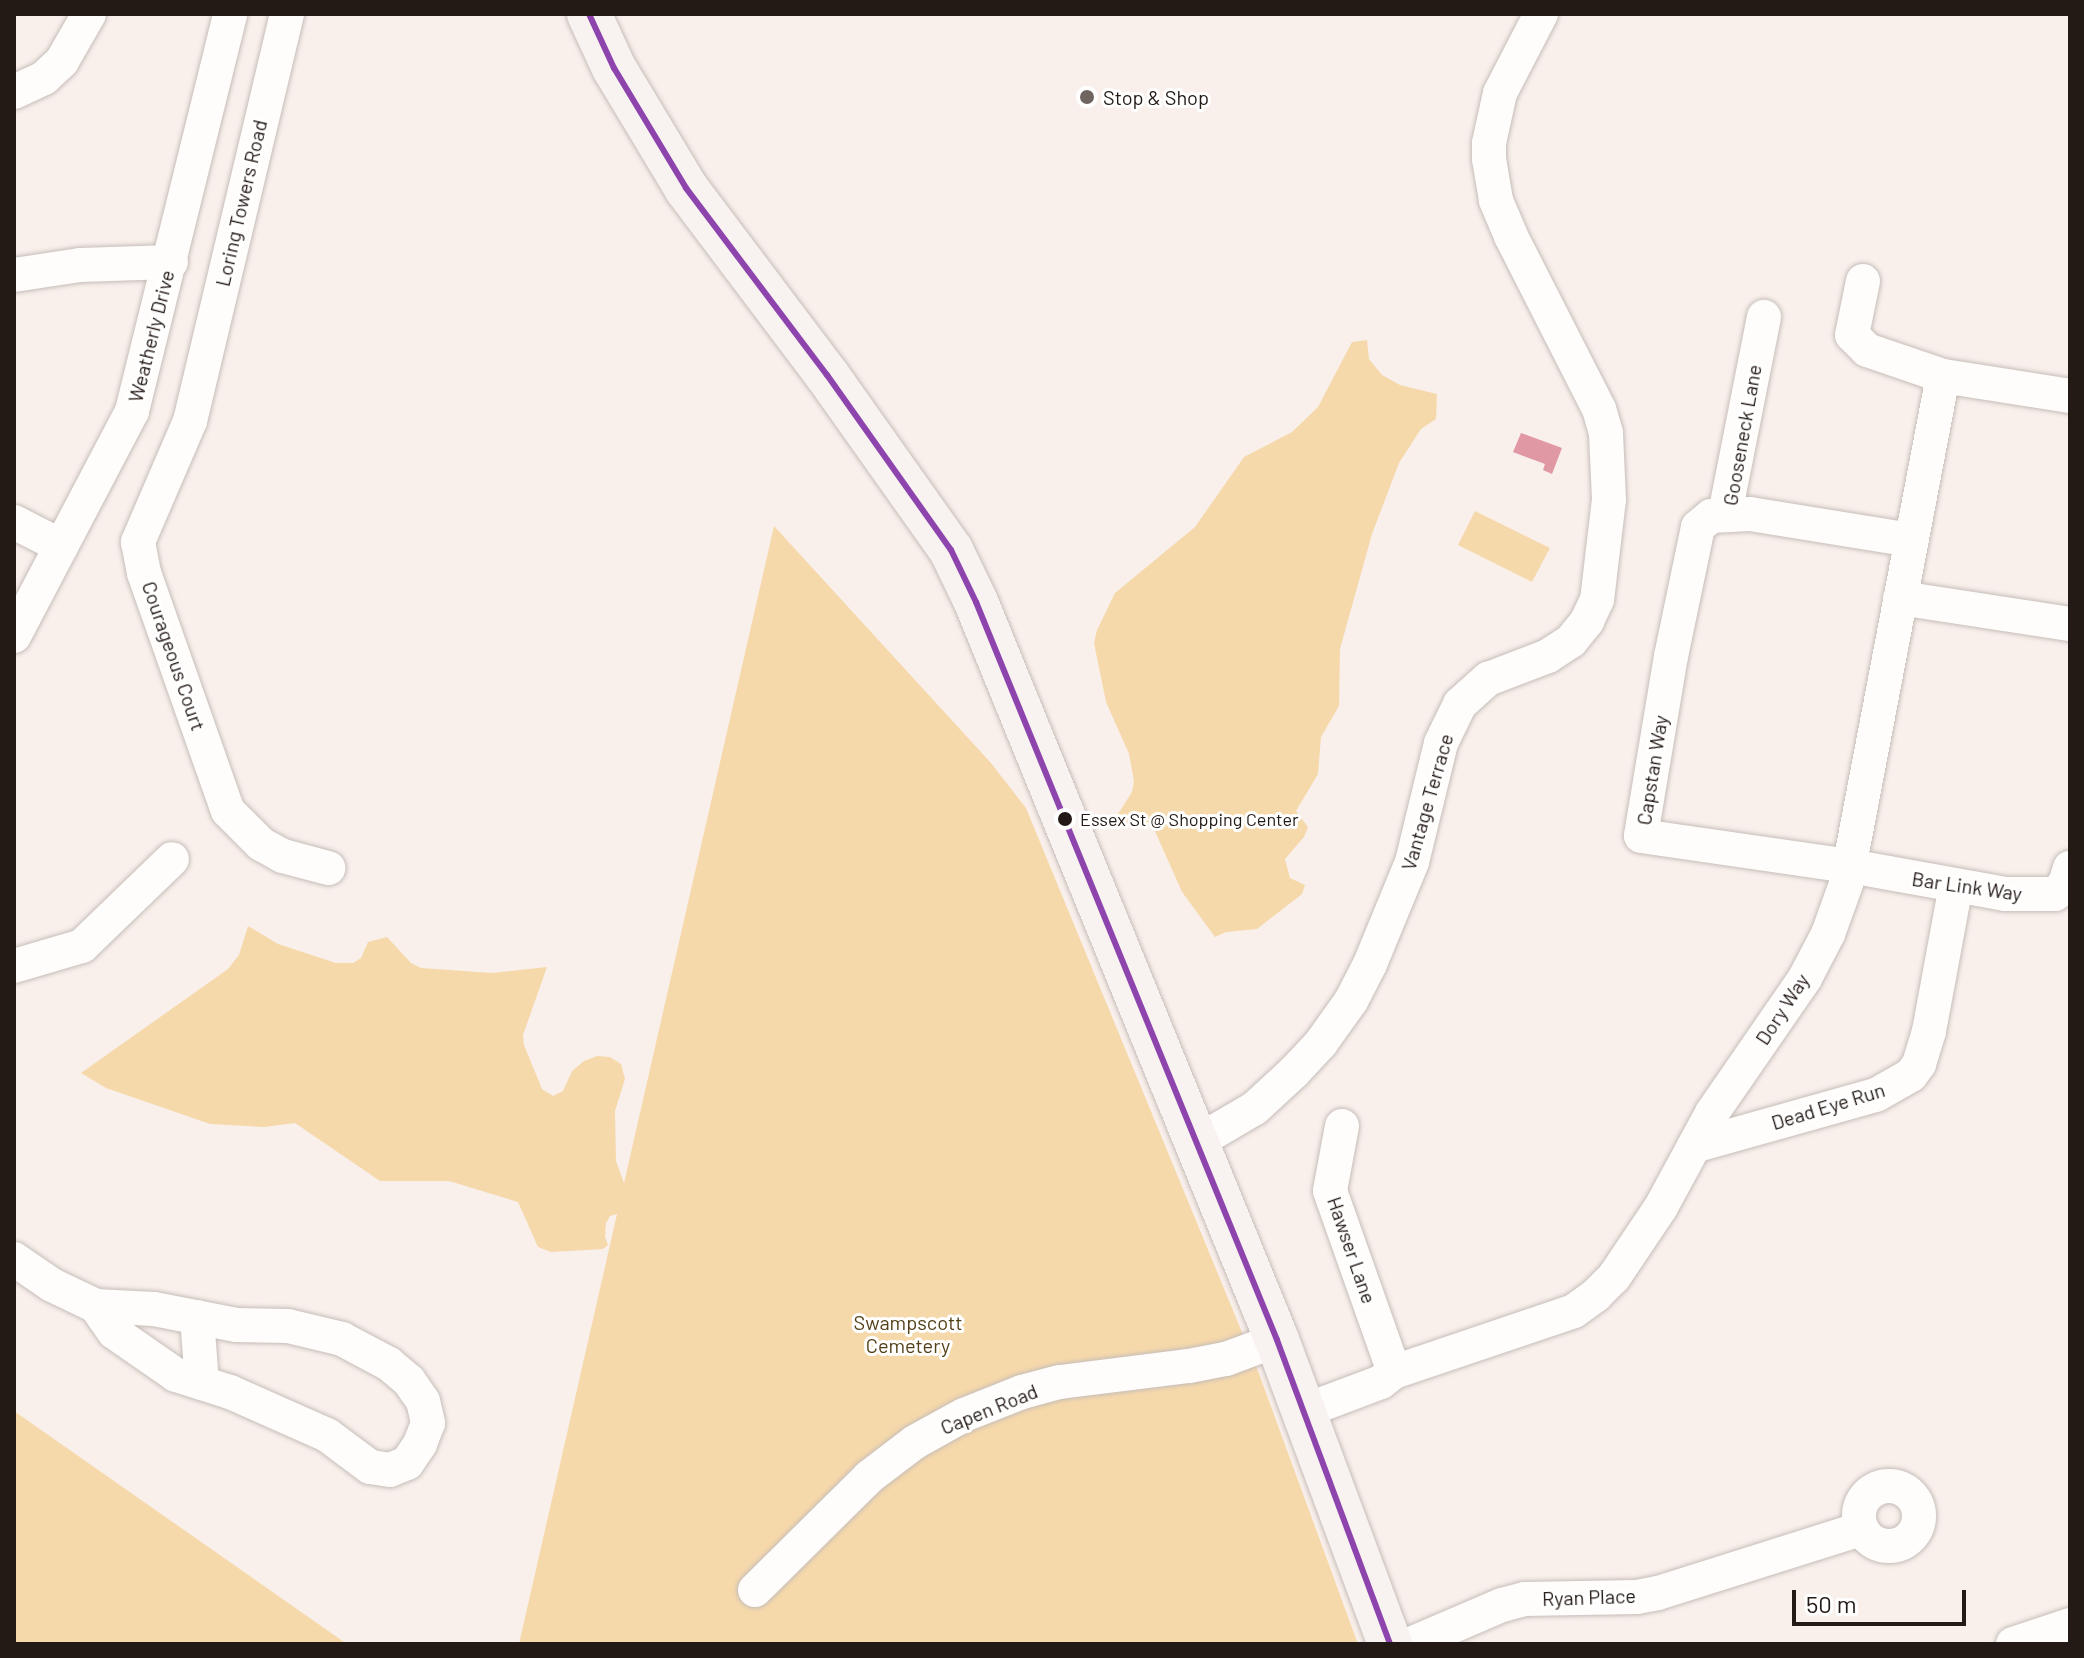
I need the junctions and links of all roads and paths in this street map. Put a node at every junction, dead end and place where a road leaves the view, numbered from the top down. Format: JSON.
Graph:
{"nodes":[{"id":1,"x":89,"y":14,"type":"edge"},
{"id":2,"x":230,"y":14,"type":"edge"},
{"id":3,"x":287,"y":14,"type":"edge"},
{"id":4,"x":589,"y":14,"type":"edge"},
{"id":5,"x":1541,"y":14,"type":"edge"},
{"id":6,"x":14,"y":92,"type":"edge"},
{"id":7,"x":171,"y":262,"type":"junction"},
{"id":8,"x":14,"y":275,"type":"edge"},
{"id":9,"x":1863,"y":281,"type":"dead end"},
{"id":10,"x":1764,"y":317,"type":"dead end"},
{"id":11,"x":1943,"y":376,"type":"junction"},
{"id":12,"x":197,"y":391,"type":"joint"},
{"id":13,"x":2070,"y":396,"type":"edge"},
{"id":14,"x":1725,"y":514,"type":"junction"},
{"id":15,"x":14,"y":522,"type":"edge"},
{"id":16,"x":1911,"y":540,"type":"junction"},
{"id":17,"x":61,"y":546,"type":"junction"},
{"id":18,"x":1900,"y":598,"type":"junction"},
{"id":19,"x":2070,"y":624,"type":"edge"},
{"id":20,"x":14,"y":636,"type":"edge"},
{"id":21,"x":172,"y":859,"type":"dead end"},
{"id":22,"x":1850,"y":866,"type":"junction"},
{"id":23,"x":328,"y":868,"type":"dead end"},
{"id":24,"x":2070,"y":868,"type":"edge"},
{"id":25,"x":1956,"y":886,"type":"junction"},
{"id":26,"x":14,"y":966,"type":"edge"},
{"id":27,"x":1342,"y":1126,"type":"dead end"},
{"id":28,"x":1197,"y":1142,"type":"junction"},
{"id":29,"x":1694,"y":1146,"type":"junction"},
{"id":30,"x":14,"y":1259,"type":"edge"},
{"id":31,"x":96,"y":1306,"type":"junction"},
{"id":32,"x":197,"y":1317,"type":"junction"},
{"id":33,"x":1277,"y":1340,"type":"junction"},
{"id":34,"x":1394,"y":1372,"type":"junction"},
{"id":35,"x":202,"y":1383,"type":"junction"},
{"id":36,"x":1304,"y":1411,"type":"junction"},
{"id":37,"x":1861,"y":1529,"type":"dead end"},
{"id":38,"x":755,"y":1590,"type":"dead end"},
{"id":39,"x":2070,"y":1625,"type":"edge"},
{"id":40,"x":1390,"y":1644,"type":"edge"},
{"id":41,"x":1411,"y":1644,"type":"edge"},
{"id":42,"x":2013,"y":1644,"type":"edge"}],
"edges":[{"from":1,"to":6,"type":"street"},
{"from":2,"to":7,"type":"street","name":"Weatherly Drive"},
{"from":3,"to":12,"type":"street","name":"Loring Towers Road"},
{"from":4,"to":28,"type":"main road"},
{"from":5,"to":28,"type":"street","name":"Vantage Terrace"},
{"from":7,"to":8,"type":"street"},
{"from":7,"to":17,"type":"street","name":"Weatherly Drive"},
{"from":9,"to":11,"type":"street"},
{"from":10,"to":14,"type":"street","name":"Gooseneck Lane"},
{"from":11,"to":13,"type":"street"},
{"from":11,"to":16,"type":"street","name":"Dory Way"},
{"from":12,"to":23,"type":"street","name":"Courageous Court"},
{"from":14,"to":16,"type":"street","name":"Gooseneck Lane"},
{"from":14,"to":22,"type":"street","name":"Capstan Way"},
{"from":15,"to":17,"type":"street"},
{"from":16,"to":18,"type":"street","name":"Dory Way"},
{"from":17,"to":20,"type":"street","name":"Weatherly Drive"},
{"from":18,"to":19,"type":"street"},
{"from":18,"to":22,"type":"street","name":"Dory Way"},
{"from":21,"to":26,"type":"street"},
{"from":22,"to":25,"type":"street","name":"Bar Link Way"},
{"from":22,"to":29,"type":"street","name":"Dory Way"},
{"from":24,"to":25,"type":"street","name":"Bar Link Way"},
{"from":25,"to":29,"type":"street","name":"Dead Eye Run"},
{"from":27,"to":34,"type":"street","name":"Hawser Lane"},
{"from":28,"to":33,"type":"main road"},
{"from":29,"to":34,"type":"street","name":"Dory Way"},
{"from":30,"to":31,"type":"street"},
{"from":31,"to":32,"type":"street"},
{"from":31,"to":35,"type":"street"},
{"from":32,"to":35,"type":"street"},
{"from":32,"to":35,"type":"street"},
{"from":33,"to":36,"type":"main road"},
{"from":33,"to":38,"type":"street","name":"Capen Road"},
{"from":34,"to":36,"type":"street","name":"Dory Way"},
{"from":36,"to":40,"type":"main road"},
{"from":37,"to":41,"type":"street","name":"Ryan Place"},
{"from":39,"to":42,"type":"street"}]}
